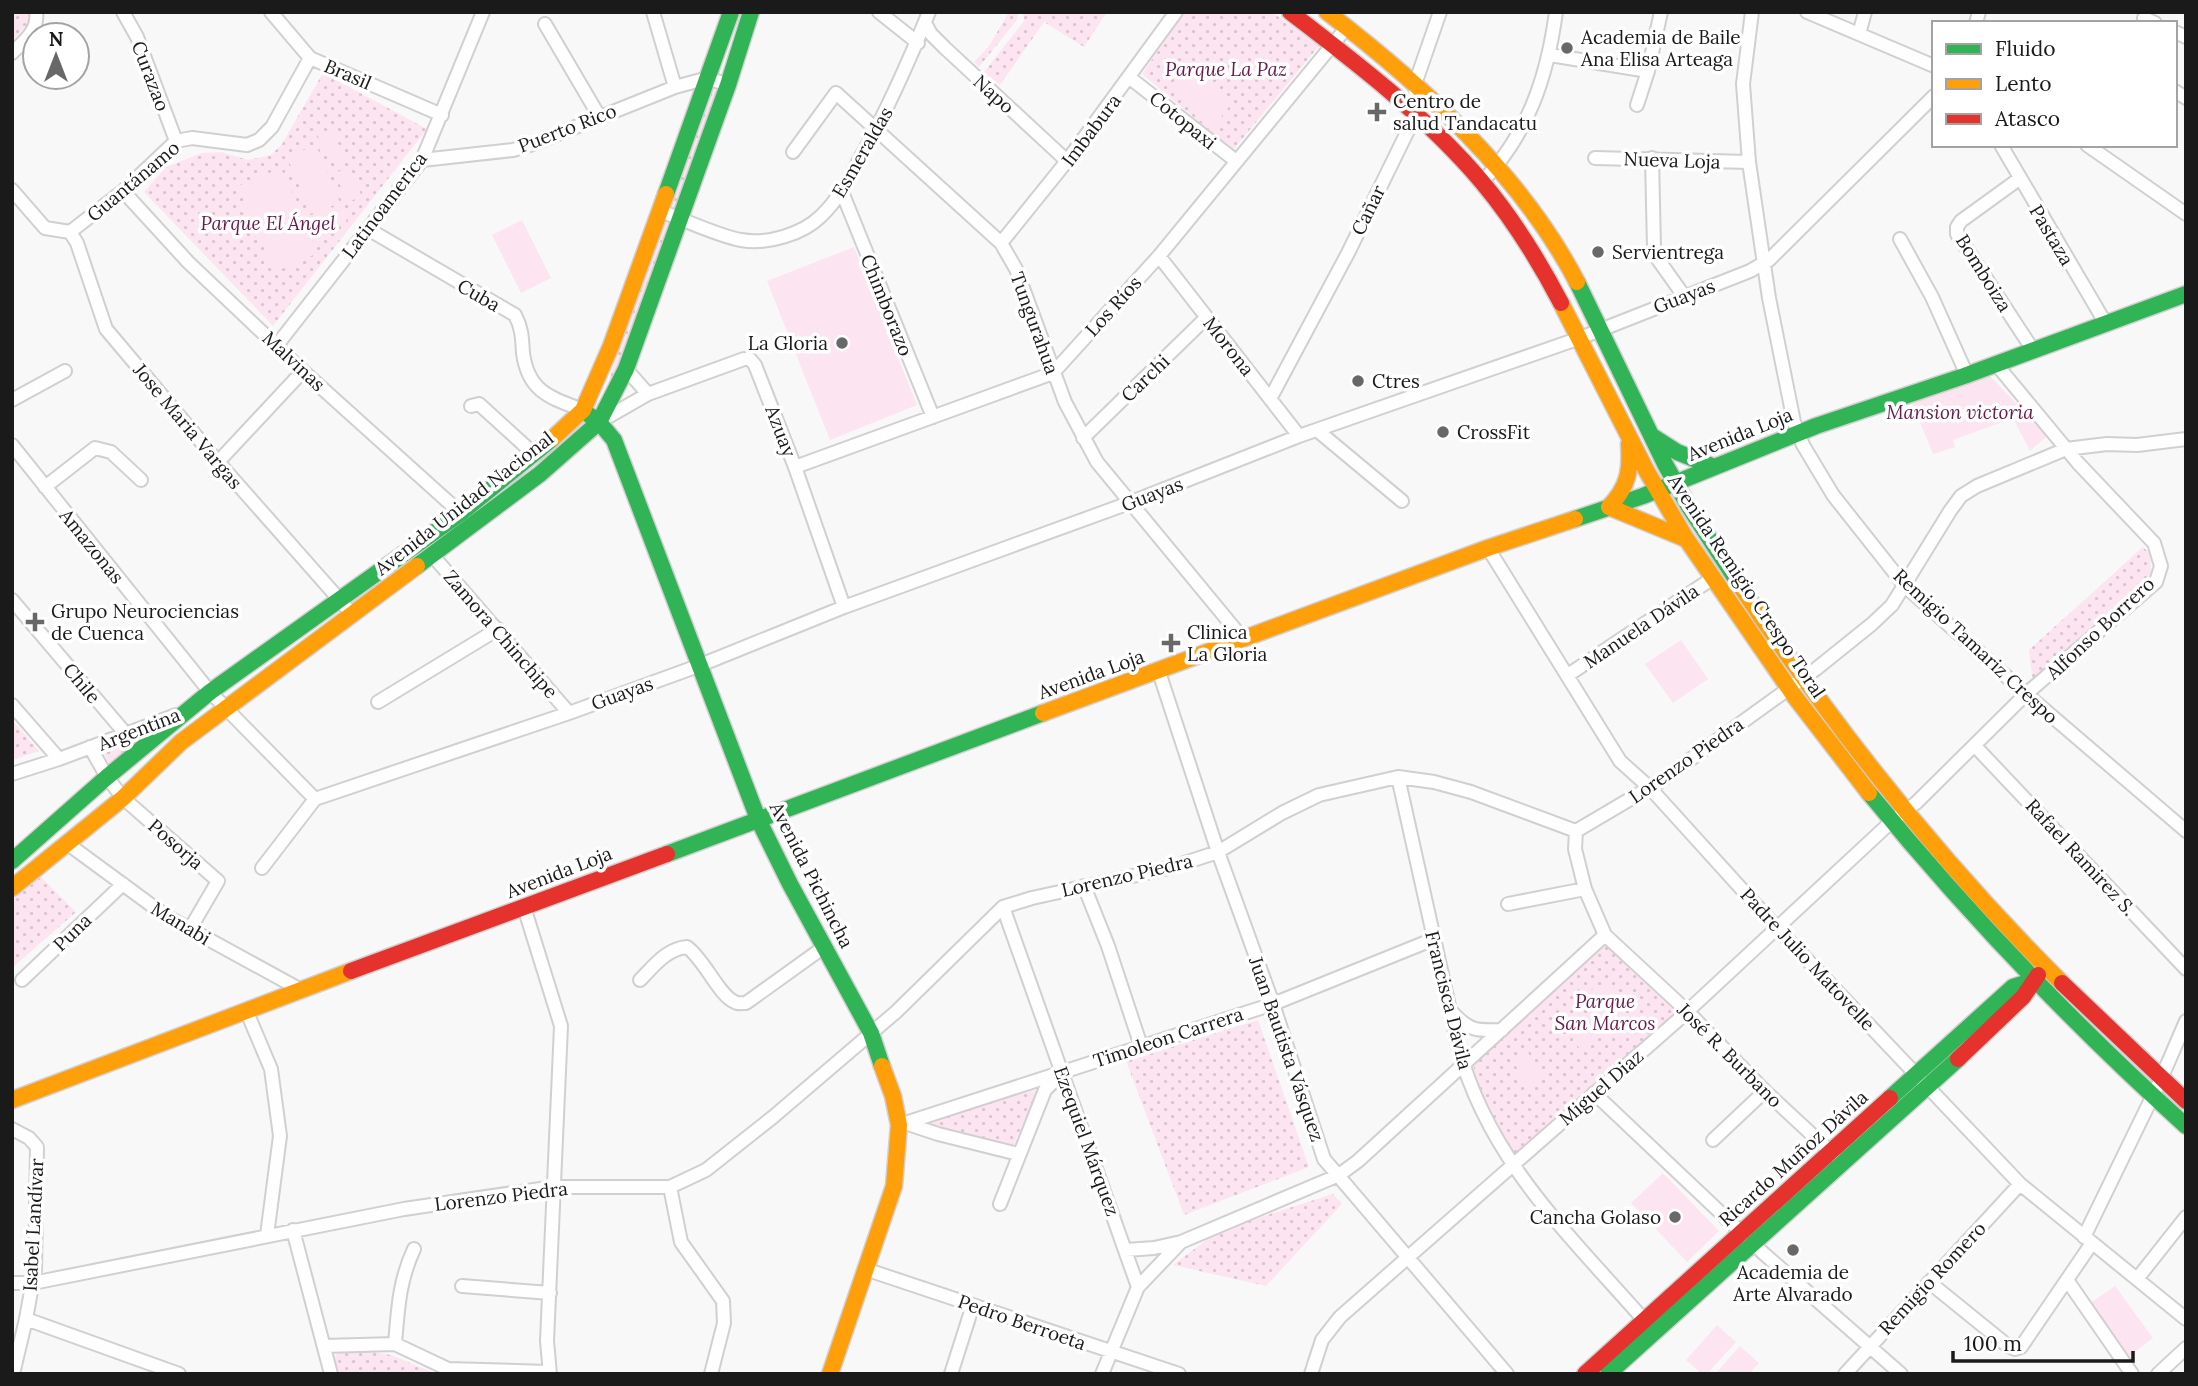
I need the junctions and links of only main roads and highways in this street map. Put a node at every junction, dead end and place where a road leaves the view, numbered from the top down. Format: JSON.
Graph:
{"nodes":[{"id":1,"x":731,"y":12,"type":"edge"},
{"id":2,"x":751,"y":12,"type":"edge"},
{"id":3,"x":1290,"y":12,"type":"edge"},
{"id":4,"x":1327,"y":12,"type":"edge"},
{"id":5,"x":2186,"y":294,"type":"edge"},
{"id":6,"x":583,"y":410,"type":"junction"},
{"id":7,"x":599,"y":422,"type":"junction"},
{"id":8,"x":1649,"y":435,"type":"junction"},
{"id":9,"x":1628,"y":438,"type":"junction"},
{"id":10,"x":1714,"y":467,"type":"junction"},
{"id":11,"x":1675,"y":483,"type":"junction"},
{"id":12,"x":1656,"y":491,"type":"junction"},
{"id":13,"x":1609,"y":507,"type":"junction"},
{"id":14,"x":1702,"y":527,"type":"junction"},
{"id":15,"x":1686,"y":539,"type":"junction"},
{"id":16,"x":758,"y":819,"type":"junction"},
{"id":17,"x":12,"y":861,"type":"edge"},
{"id":18,"x":12,"y":888,"type":"edge"},
{"id":19,"x":2045,"y":967,"type":"junction"},
{"id":20,"x":2032,"y":981,"type":"junction"},
{"id":21,"x":12,"y":1100,"type":"edge"},
{"id":22,"x":2186,"y":1101,"type":"edge"},
{"id":23,"x":2186,"y":1126,"type":"edge"},
{"id":24,"x":1837,"y":1159,"type":"junction"},
{"id":25,"x":1649,"y":1326,"type":"junction"},
{"id":26,"x":830,"y":1374,"type":"edge"},
{"id":27,"x":1585,"y":1374,"type":"edge"},
{"id":28,"x":1608,"y":1374,"type":"edge"}],
"edges":[{"from":1,"to":6,"type":"main road","name":"Avenida Unidad Nacional"},
{"from":2,"to":7,"type":"main road","name":"Avenida Unidad Nacional"},
{"from":3,"to":9,"type":"main road","name":"Avenida Remigio Crespo Toral"},
{"from":4,"to":8,"type":"main road","name":"Avenida Remigio Crespo Toral"},
{"from":5,"to":10,"type":"main road","name":"Avenida Loja"},
{"from":6,"to":7,"type":"main road","name":"Avenida Pichincha"},
{"from":6,"to":17,"type":"main road","name":"Avenida Unidad Nacional"},
{"from":7,"to":16,"type":"main road","name":"Avenida Pichincha"},
{"from":7,"to":18,"type":"main road","name":"Avenida Unidad Nacional"},
{"from":8,"to":10,"type":"main road"},
{"from":8,"to":11,"type":"main road","name":"Avenida Remigio Crespo Toral"},
{"from":9,"to":12,"type":"main road","name":"Avenida Remigio Crespo Toral"},
{"from":9,"to":13,"type":"main road"},
{"from":10,"to":11,"type":"main road","name":"Avenida Loja"},
{"from":10,"to":14,"type":"main road"},
{"from":11,"to":12,"type":"main road","name":"Avenida Loja"},
{"from":11,"to":14,"type":"main road","name":"Avenida Remigio Crespo Toral"},
{"from":12,"to":13,"type":"main road","name":"Avenida Loja"},
{"from":12,"to":15,"type":"main road","name":"Avenida Remigio Crespo Toral"},
{"from":13,"to":15,"type":"main road"},
{"from":13,"to":16,"type":"main road","name":"Avenida Loja"},
{"from":14,"to":19,"type":"main road","name":"Avenida Remigio Crespo Toral"},
{"from":15,"to":20,"type":"main road","name":"Avenida Remigio Crespo Toral"},
{"from":16,"to":21,"type":"main road","name":"Avenida Loja"},
{"from":16,"to":26,"type":"main road","name":"Avenida Pichincha"},
{"from":19,"to":20,"type":"main road","name":"Ricardo Muñoz Dávila"},
{"from":19,"to":22,"type":"main road","name":"Avenida Remigio Crespo Toral"},
{"from":20,"to":23,"type":"main road","name":"Avenida Remigio Crespo Toral"},
{"from":20,"to":24,"type":"main road","name":"Ricardo Muñoz Dávila"},
{"from":20,"to":24,"type":"main road","name":"Ricardo Muñoz Dávila"},
{"from":24,"to":25,"type":"main road","name":"Ricardo Muñoz Dávila"},
{"from":25,"to":27,"type":"main road","name":"Ricardo Muñoz Dávila"},
{"from":25,"to":28,"type":"main road","name":"Ricardo Muñoz Dávila"}]}
